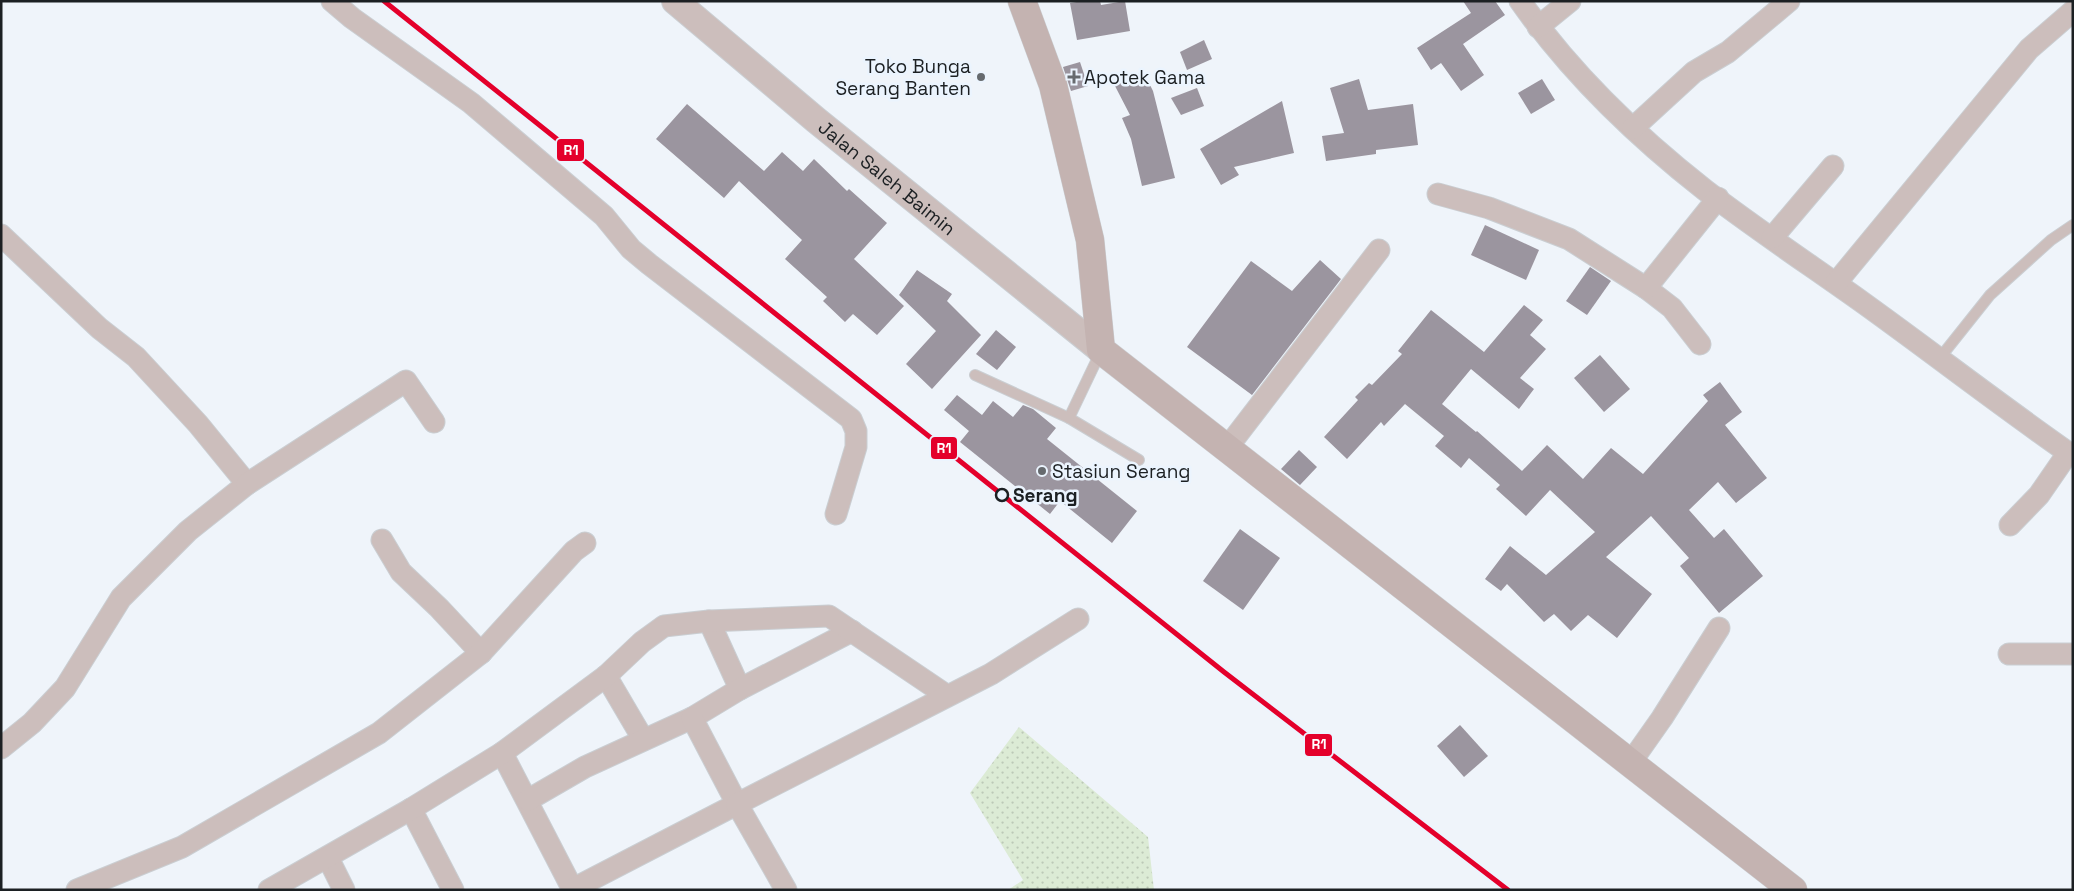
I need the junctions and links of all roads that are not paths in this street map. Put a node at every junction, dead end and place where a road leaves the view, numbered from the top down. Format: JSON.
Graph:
{"nodes":[{"id":1,"x":332,"y":1,"type":"edge"},
{"id":2,"x":675,"y":1,"type":"edge"},
{"id":3,"x":1022,"y":1,"type":"edge"},
{"id":4,"x":1520,"y":1,"type":"edge"},
{"id":5,"x":1570,"y":1,"type":"edge"},
{"id":6,"x":1789,"y":1,"type":"edge"},
{"id":7,"x":2073,"y":11,"type":"edge"},
{"id":8,"x":1538,"y":26,"type":"junction"},
{"id":9,"x":1633,"y":128,"type":"junction"},
{"id":10,"x":1833,"y":166,"type":"dead end"},
{"id":11,"x":1438,"y":194,"type":"dead end"},
{"id":12,"x":1718,"y":198,"type":"junction"},
{"id":13,"x":2073,"y":224,"type":"edge"},
{"id":14,"x":1,"y":234,"type":"edge"},
{"id":15,"x":1772,"y":238,"type":"junction"},
{"id":16,"x":1378,"y":250,"type":"dead end"},
{"id":17,"x":1836,"y":283,"type":"junction"},
{"id":18,"x":1646,"y":288,"type":"junction"},
{"id":19,"x":1700,"y":344,"type":"dead end"},
{"id":20,"x":1101,"y":350,"type":"junction"},
{"id":21,"x":1939,"y":358,"type":"junction"},
{"id":22,"x":976,"y":375,"type":"dead end"},
{"id":23,"x":1069,"y":418,"type":"junction"},
{"id":24,"x":434,"y":422,"type":"dead end"},
{"id":25,"x":1227,"y":448,"type":"junction"},
{"id":26,"x":2071,"y":455,"type":"edge"},
{"id":27,"x":1139,"y":460,"type":"dead end"},
{"id":28,"x":247,"y":484,"type":"junction"},
{"id":29,"x":836,"y":514,"type":"dead end"},
{"id":30,"x":2010,"y":525,"type":"dead end"},
{"id":31,"x":382,"y":540,"type":"dead end"},
{"id":32,"x":585,"y":543,"type":"dead end"},
{"id":33,"x":1078,"y":619,"type":"dead end"},
{"id":34,"x":709,"y":622,"type":"junction"},
{"id":35,"x":1719,"y":628,"type":"dead end"},
{"id":36,"x":852,"y":631,"type":"junction"},
{"id":37,"x":481,"y":653,"type":"junction"},
{"id":38,"x":2009,"y":654,"type":"dead end"},
{"id":39,"x":2073,"y":654,"type":"edge"},
{"id":40,"x":606,"y":676,"type":"junction"},
{"id":41,"x":740,"y":689,"type":"junction"},
{"id":42,"x":946,"y":696,"type":"junction"},
{"id":43,"x":692,"y":718,"type":"junction"},
{"id":44,"x":643,"y":739,"type":"junction"},
{"id":45,"x":1,"y":748,"type":"edge"},
{"id":46,"x":502,"y":753,"type":"junction"},
{"id":47,"x":1631,"y":762,"type":"junction"},
{"id":48,"x":528,"y":800,"type":"junction"},
{"id":49,"x":737,"y":804,"type":"junction"},
{"id":50,"x":411,"y":809,"type":"junction"},
{"id":51,"x":328,"y":858,"type":"junction"},
{"id":52,"x":573,"y":889,"type":"edge"},
{"id":53,"x":76,"y":890,"type":"edge"},
{"id":54,"x":269,"y":890,"type":"edge"},
{"id":55,"x":344,"y":890,"type":"edge"},
{"id":56,"x":453,"y":890,"type":"edge"},
{"id":57,"x":786,"y":890,"type":"edge"},
{"id":58,"x":1793,"y":890,"type":"edge"}],
"edges":[{"from":1,"to":29,"type":"street"},
{"from":2,"to":20,"type":"street","name":"Jalan Saleh Baimin"},
{"from":3,"to":20,"type":"main road"},
{"from":4,"to":8,"type":"street"},
{"from":5,"to":8,"type":"street"},
{"from":6,"to":9,"type":"street"},
{"from":7,"to":17,"type":"street"},
{"from":8,"to":9,"type":"street"},
{"from":9,"to":12,"type":"street"},
{"from":10,"to":15,"type":"street"},
{"from":11,"to":18,"type":"street"},
{"from":12,"to":15,"type":"street"},
{"from":12,"to":18,"type":"street"},
{"from":13,"to":21,"type":"lane"},
{"from":14,"to":28,"type":"street"},
{"from":15,"to":17,"type":"street"},
{"from":16,"to":25,"type":"street"},
{"from":17,"to":21,"type":"street"},
{"from":18,"to":19,"type":"street"},
{"from":20,"to":23,"type":"lane"},
{"from":20,"to":25,"type":"main road"},
{"from":21,"to":26,"type":"street"},
{"from":22,"to":23,"type":"lane"},
{"from":23,"to":27,"type":"lane"},
{"from":24,"to":28,"type":"street"},
{"from":25,"to":47,"type":"main road"},
{"from":26,"to":30,"type":"street"},
{"from":28,"to":45,"type":"street"},
{"from":31,"to":37,"type":"street"},
{"from":32,"to":37,"type":"street"},
{"from":33,"to":42,"type":"street"},
{"from":34,"to":36,"type":"street"},
{"from":34,"to":40,"type":"street"},
{"from":34,"to":41,"type":"street"},
{"from":35,"to":47,"type":"street"},
{"from":36,"to":41,"type":"street"},
{"from":36,"to":42,"type":"street"},
{"from":37,"to":53,"type":"street"},
{"from":38,"to":39,"type":"street"},
{"from":40,"to":44,"type":"street"},
{"from":40,"to":46,"type":"street"},
{"from":41,"to":43,"type":"street"},
{"from":42,"to":49,"type":"street"},
{"from":43,"to":44,"type":"street"},
{"from":43,"to":49,"type":"street"},
{"from":44,"to":48,"type":"street"},
{"from":46,"to":48,"type":"street"},
{"from":46,"to":50,"type":"street"},
{"from":47,"to":58,"type":"main road"},
{"from":48,"to":52,"type":"street"},
{"from":49,"to":52,"type":"street"},
{"from":49,"to":57,"type":"street"},
{"from":50,"to":51,"type":"street"},
{"from":50,"to":56,"type":"street"},
{"from":51,"to":54,"type":"street"},
{"from":51,"to":55,"type":"street"}]}
